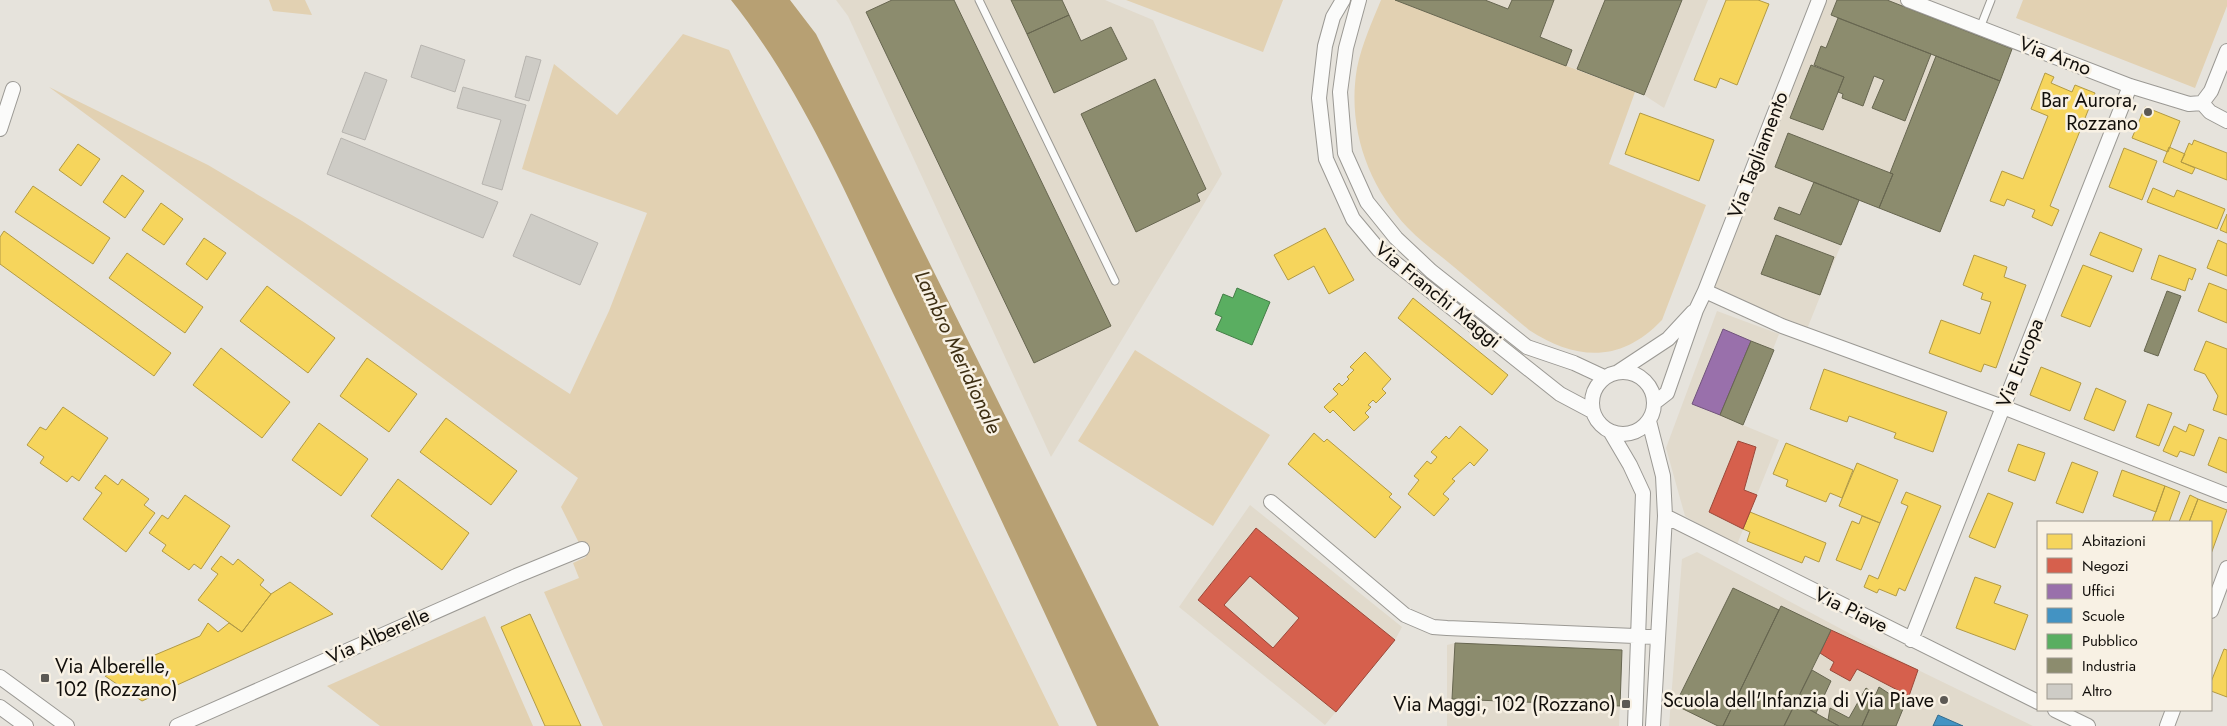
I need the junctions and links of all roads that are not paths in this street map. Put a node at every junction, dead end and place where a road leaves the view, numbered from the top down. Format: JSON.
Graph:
{"nodes":[{"id":1,"x":979,"y":0,"type":"edge"},
{"id":2,"x":1342,"y":0,"type":"edge"},
{"id":3,"x":1359,"y":0,"type":"edge"},
{"id":4,"x":1819,"y":0,"type":"edge"},
{"id":5,"x":1908,"y":0,"type":"edge"},
{"id":6,"x":1991,"y":0,"type":"edge"},
{"id":7,"x":1980,"y":28,"type":"junction"},
{"id":8,"x":2227,"y":51,"type":"edge"},
{"id":9,"x":2130,"y":86,"type":"junction"},
{"id":10,"x":13,"y":89,"type":"dead end"},
{"id":11,"x":2202,"y":103,"type":"junction"},
{"id":12,"x":2227,"y":121,"type":"edge"},
{"id":13,"x":0,"y":129,"type":"edge"},
{"id":14,"x":1115,"y":281,"type":"dead end"},
{"id":15,"x":1705,"y":291,"type":"junction"},
{"id":16,"x":1696,"y":310,"type":"junction"},
{"id":17,"x":1618,"y":372,"type":"junction"},
{"id":18,"x":1604,"y":377,"type":"junction"},
{"id":19,"x":1654,"y":403,"type":"junction"},
{"id":20,"x":2003,"y":407,"type":"junction"},
{"id":21,"x":1592,"y":411,"type":"junction"},
{"id":22,"x":1649,"y":421,"type":"junction"},
{"id":23,"x":1610,"y":431,"type":"junction"},
{"id":24,"x":2227,"y":495,"type":"edge"},
{"id":25,"x":1272,"y":502,"type":"dead end"},
{"id":26,"x":1665,"y":516,"type":"junction"},
{"id":27,"x":582,"y":550,"type":"dead end"},
{"id":28,"x":2227,"y":568,"type":"edge"},
{"id":29,"x":2212,"y":608,"type":"edge"},
{"id":30,"x":1639,"y":636,"type":"junction"},
{"id":31,"x":1658,"y":637,"type":"junction"},
{"id":32,"x":1911,"y":640,"type":"junction"},
{"id":33,"x":0,"y":677,"type":"edge"},
{"id":34,"x":2037,"y":702,"type":"edge"},
{"id":35,"x":0,"y":707,"type":"edge"},
{"id":36,"x":2057,"y":711,"type":"edge"},
{"id":37,"x":2173,"y":711,"type":"edge"},
{"id":38,"x":26,"y":726,"type":"edge"},
{"id":39,"x":67,"y":726,"type":"edge"},
{"id":40,"x":176,"y":726,"type":"edge"},
{"id":41,"x":1635,"y":726,"type":"edge"},
{"id":42,"x":1653,"y":726,"type":"edge"},
{"id":43,"x":2088,"y":726,"type":"edge"},
{"id":44,"x":2167,"y":726,"type":"edge"}],
"edges":[{"from":1,"to":14,"type":"lane"},
{"from":2,"to":21,"type":"street","name":"Via Franchi Maggi"},
{"from":3,"to":18,"type":"street","name":"Via Franchi Maggi"},
{"from":4,"to":15,"type":"street","name":"Via Tagliamento"},
{"from":5,"to":7,"type":"street","name":"Via Arno"},
{"from":6,"to":7,"type":"lane"},
{"from":7,"to":9,"type":"street","name":"Via Arno"},
{"from":8,"to":11,"type":"street"},
{"from":9,"to":11,"type":"street","name":"Via Arno"},
{"from":9,"to":20,"type":"street","name":"Via Europa"},
{"from":10,"to":13,"type":"street"},
{"from":11,"to":12,"type":"street"},
{"from":15,"to":16,"type":"street","name":"Via Tagliamento"},
{"from":15,"to":20,"type":"street"},
{"from":16,"to":17,"type":"street","name":"Via Tagliamento"},
{"from":16,"to":19,"type":"street","name":"Via Tagliamento"},
{"from":17,"to":18,"type":"street"},
{"from":17,"to":19,"type":"street"},
{"from":18,"to":21,"type":"street"},
{"from":19,"to":22,"type":"street"},
{"from":20,"to":24,"type":"street"},
{"from":20,"to":32,"type":"street","name":"Via Europa"},
{"from":21,"to":23,"type":"street"},
{"from":22,"to":23,"type":"street"},
{"from":22,"to":26,"type":"street"},
{"from":23,"to":30,"type":"street"},
{"from":25,"to":30,"type":"street"},
{"from":26,"to":31,"type":"street"},
{"from":26,"to":32,"type":"street","name":"Via Piave"},
{"from":27,"to":40,"type":"street","name":"Via Alberelle"},
{"from":28,"to":29,"type":"street"},
{"from":30,"to":31,"type":"street"},
{"from":30,"to":41,"type":"street"},
{"from":31,"to":42,"type":"street"},
{"from":32,"to":34,"type":"street","name":"Via Piave"},
{"from":33,"to":39,"type":"street"},
{"from":35,"to":38,"type":"street"},
{"from":36,"to":43,"type":"street"},
{"from":37,"to":44,"type":"street"}]}
